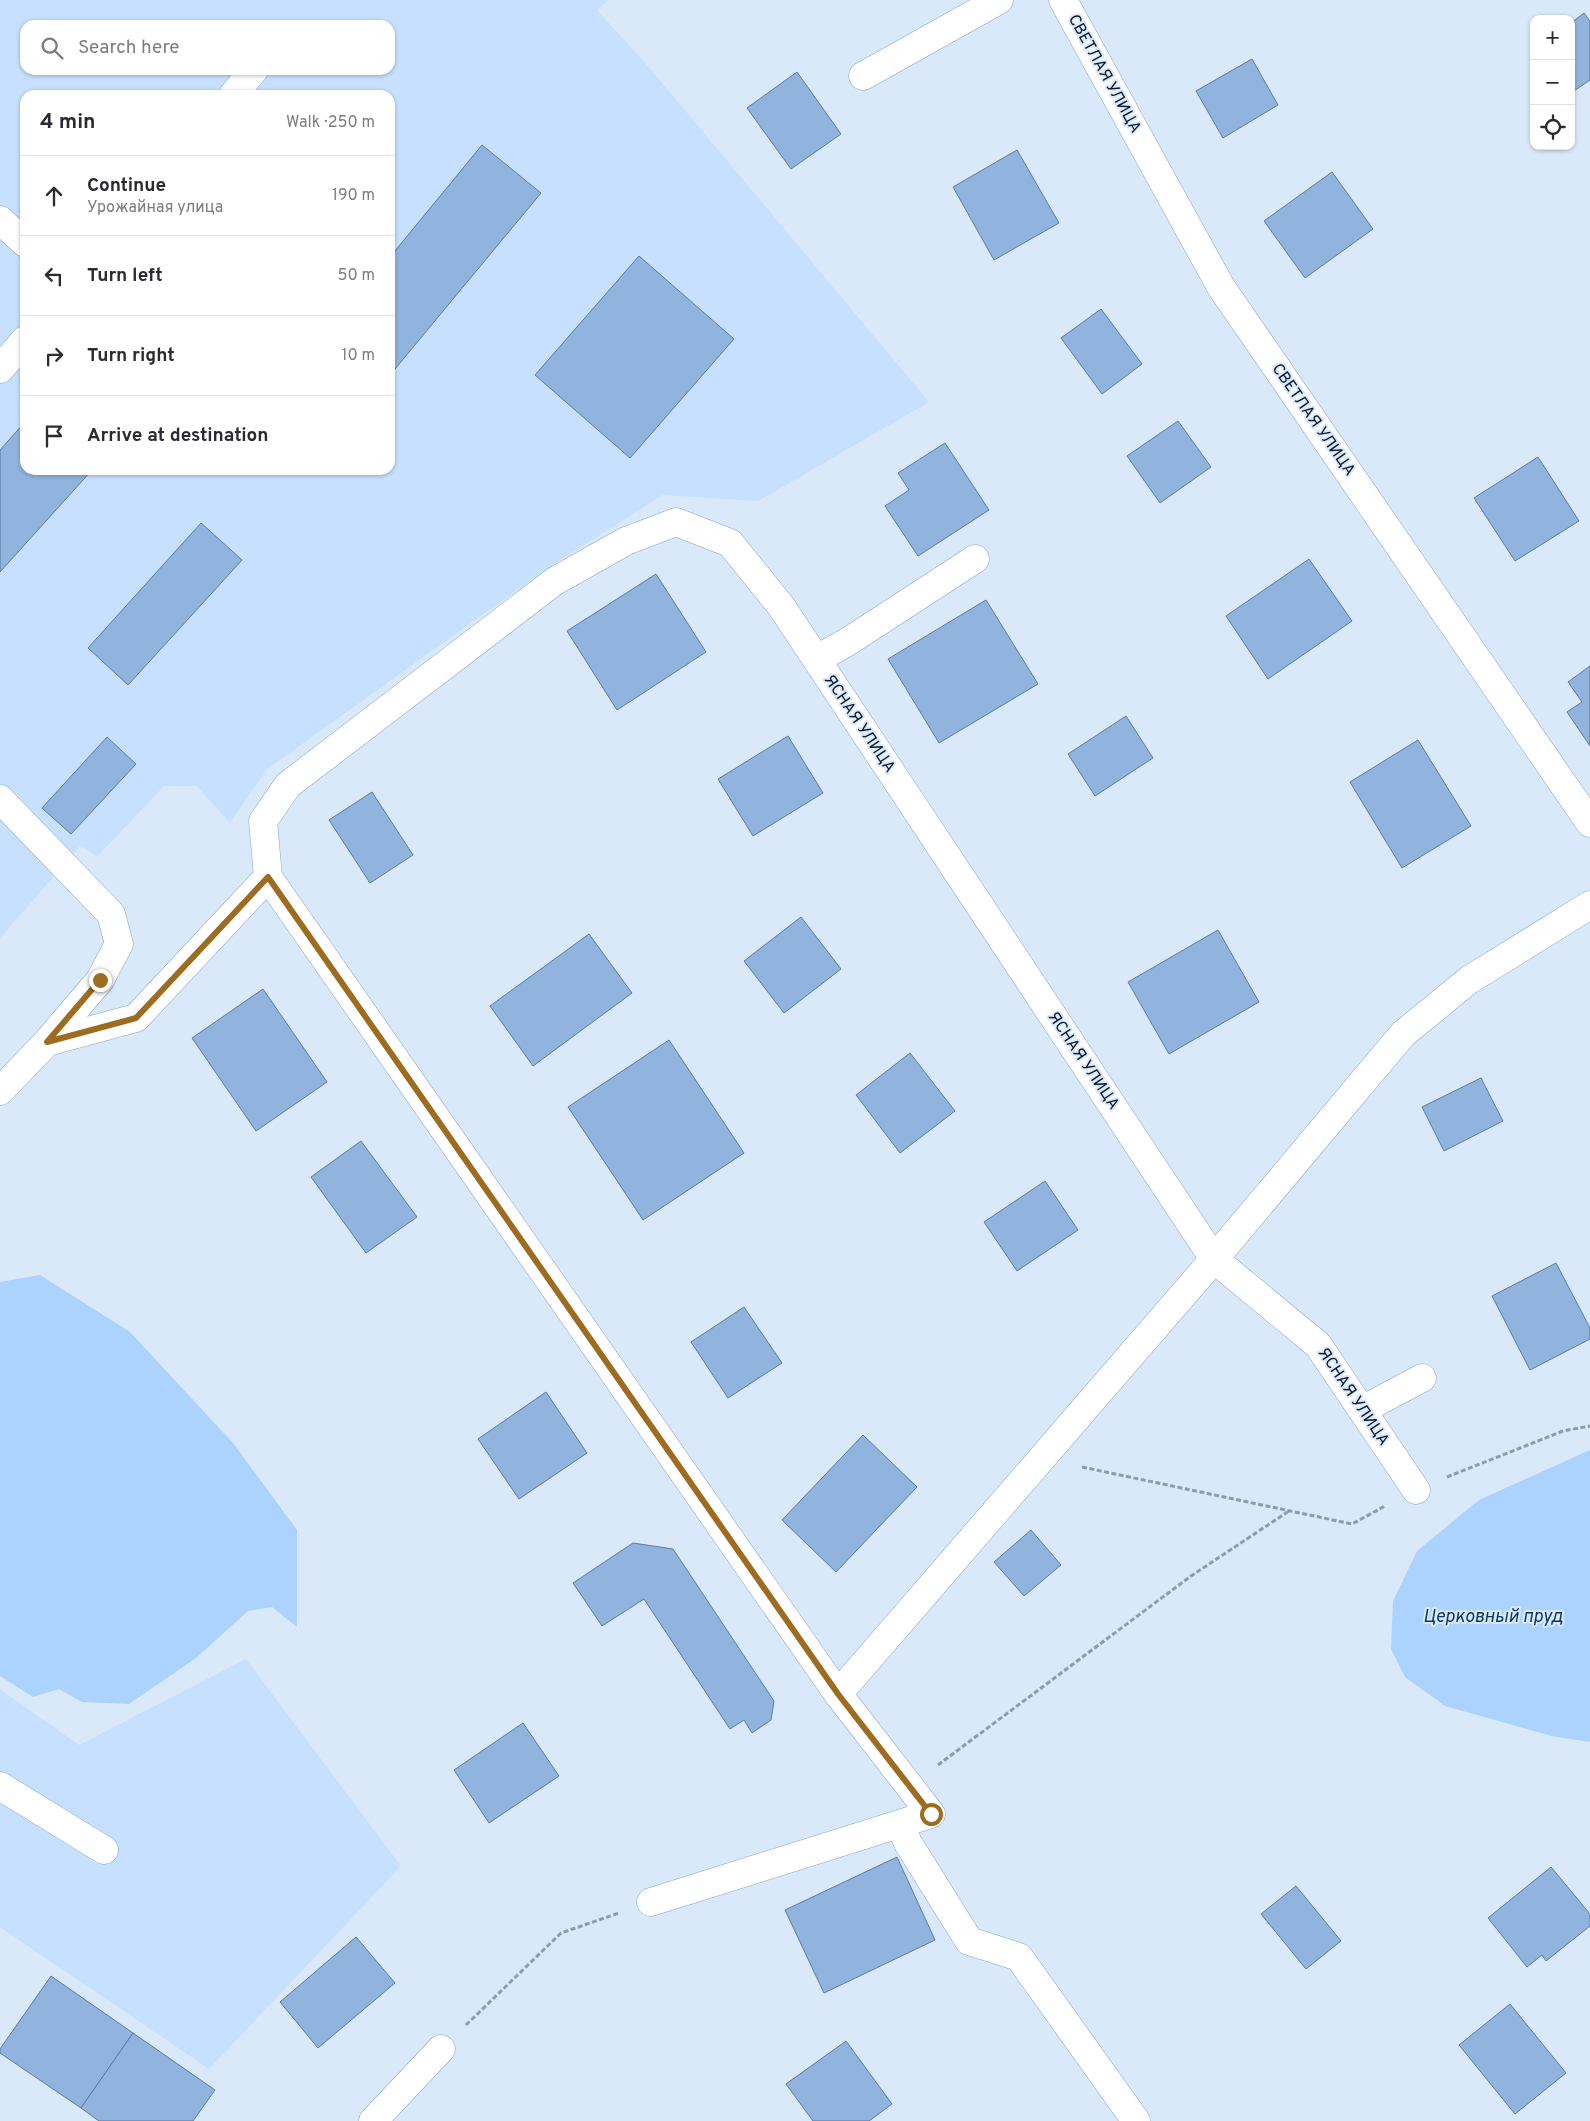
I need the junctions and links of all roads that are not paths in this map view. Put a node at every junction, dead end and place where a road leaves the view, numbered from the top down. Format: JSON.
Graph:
{"nodes":[{"id":1,"x":1000,"y":0,"type":"edge"},
{"id":2,"x":1063,"y":0,"type":"edge"},
{"id":3,"x":250,"y":75,"type":"edge"},
{"id":4,"x":863,"y":76,"type":"dead end"},
{"id":5,"x":237,"y":90,"type":"edge"},
{"id":6,"x":0,"y":220,"type":"edge"},
{"id":7,"x":20,"y":238,"type":"edge"},
{"id":8,"x":20,"y":346,"type":"edge"},
{"id":9,"x":0,"y":369,"type":"edge"},
{"id":10,"x":975,"y":559,"type":"dead end"},
{"id":11,"x":816,"y":659,"type":"junction"},
{"id":12,"x":0,"y":800,"type":"edge"},
{"id":13,"x":1590,"y":823,"type":"edge"},
{"id":14,"x":268,"y":877,"type":"junction"},
{"id":15,"x":1590,"y":905,"type":"edge"},
{"id":16,"x":47,"y":1042,"type":"junction"},
{"id":17,"x":0,"y":1090,"type":"edge"},
{"id":18,"x":1214,"y":1259,"type":"junction"},
{"id":19,"x":1422,"y":1378,"type":"dead end"},
{"id":20,"x":1362,"y":1410,"type":"junction"},
{"id":21,"x":1416,"y":1490,"type":"road end"},
{"id":22,"x":838,"y":1694,"type":"junction"},
{"id":23,"x":0,"y":1786,"type":"edge"},
{"id":24,"x":900,"y":1824,"type":"junction"},
{"id":25,"x":104,"y":1850,"type":"dead end"},
{"id":26,"x":650,"y":1902,"type":"road end"},
{"id":27,"x":441,"y":2049,"type":"road end"},
{"id":28,"x":373,"y":2121,"type":"edge"},
{"id":29,"x":1136,"y":2121,"type":"edge"}],
"edges":[{"from":1,"to":4,"type":"street"},
{"from":2,"to":13,"type":"street","name":"СВЕТЛАЯ УЛИЦА"},
{"from":3,"to":5,"type":"street"},
{"from":6,"to":7,"type":"street"},
{"from":8,"to":9,"type":"street"},
{"from":10,"to":11,"type":"street"},
{"from":11,"to":14,"type":"street","name":"ЯСНАЯ УЛИЦА"},
{"from":11,"to":18,"type":"street","name":"ЯСНАЯ УЛИЦА"},
{"from":12,"to":16,"type":"street"},
{"from":14,"to":16,"type":"street"},
{"from":14,"to":22,"type":"street"},
{"from":15,"to":18,"type":"street"},
{"from":16,"to":17,"type":"street"},
{"from":18,"to":20,"type":"street","name":"ЯСНАЯ УЛИЦА"},
{"from":18,"to":22,"type":"street"},
{"from":19,"to":20,"type":"street"},
{"from":20,"to":21,"type":"street","name":"ЯСНАЯ УЛИЦА"},
{"from":22,"to":24,"type":"street"},
{"from":23,"to":25,"type":"street"},
{"from":24,"to":26,"type":"street"},
{"from":24,"to":29,"type":"street"},
{"from":27,"to":28,"type":"street"}]}
